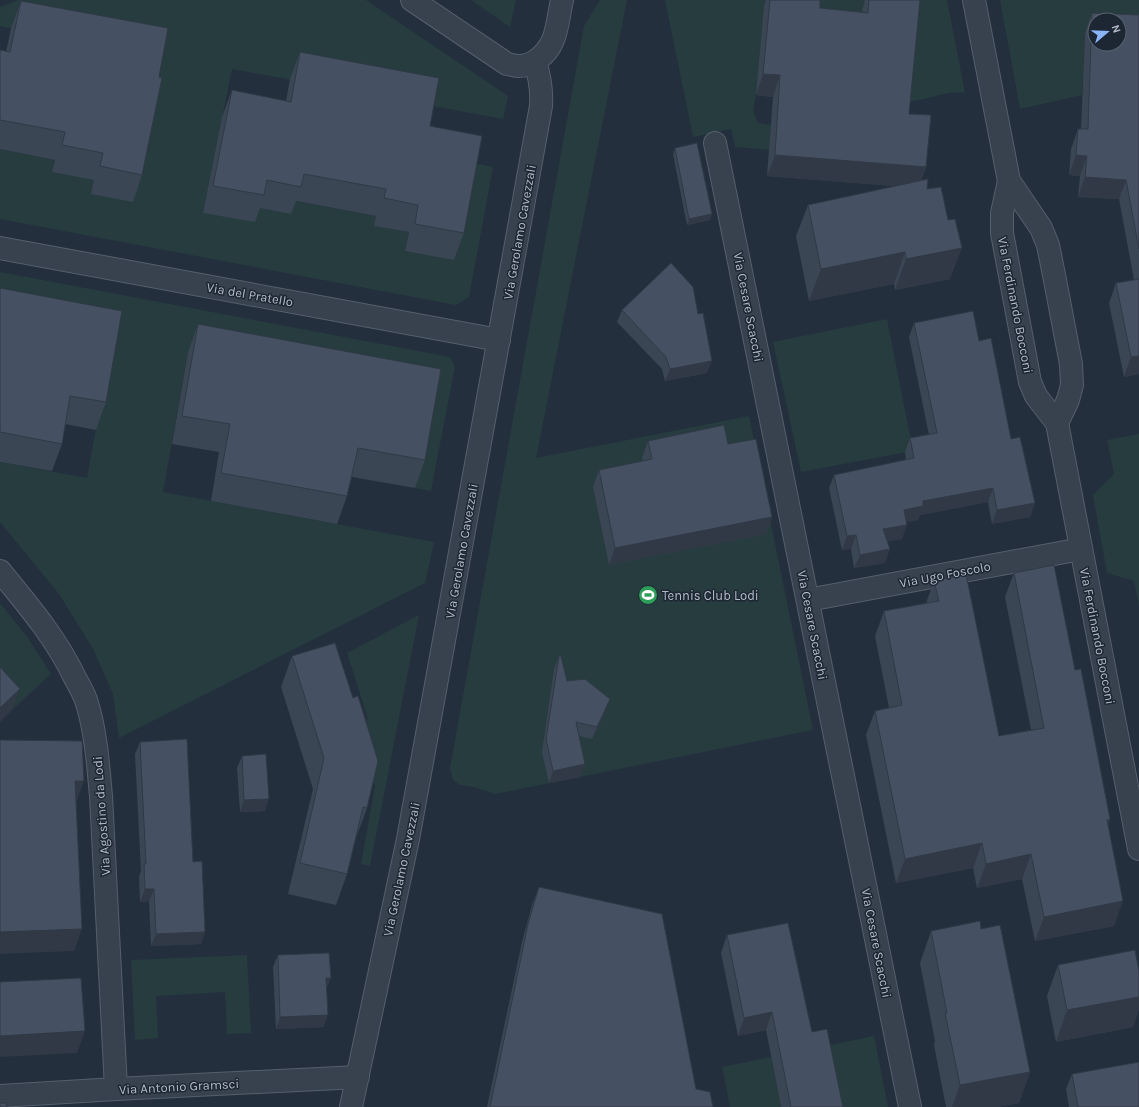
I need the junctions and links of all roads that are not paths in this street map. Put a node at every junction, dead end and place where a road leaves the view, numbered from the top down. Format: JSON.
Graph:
{"nodes":[{"id":1,"x":412,"y":0,"type":"edge"},
{"id":2,"x":562,"y":0,"type":"edge"},
{"id":3,"x":974,"y":0,"type":"edge"},
{"id":4,"x":535,"y":62,"type":"junction"},
{"id":5,"x":715,"y":143,"type":"dead end"},
{"id":6,"x":1009,"y":181,"type":"junction"},
{"id":7,"x":0,"y":248,"type":"edge"},
{"id":8,"x":499,"y":340,"type":"junction"},
{"id":9,"x":1056,"y":423,"type":"junction"},
{"id":10,"x":1081,"y":549,"type":"junction"},
{"id":11,"x":0,"y":571,"type":"edge"},
{"id":12,"x":808,"y":600,"type":"junction"},
{"id":13,"x":1139,"y":849,"type":"edge"},
{"id":14,"x":358,"y":1077,"type":"junction"},
{"id":15,"x":116,"y":1089,"type":"junction"},
{"id":16,"x":0,"y":1096,"type":"edge"},
{"id":17,"x":352,"y":1107,"type":"edge"},
{"id":18,"x":910,"y":1107,"type":"edge"}],
"edges":[{"from":1,"to":4,"type":"street"},
{"from":2,"to":4,"type":"street"},
{"from":3,"to":6,"type":"street","name":"Via Ferdinando Bocconi"},
{"from":4,"to":8,"type":"street","name":"Via Gerolamo Cavezzali"},
{"from":5,"to":12,"type":"street","name":"Via Cesare Scacchi"},
{"from":6,"to":9,"type":"street","name":"Via Ferdinando Bocconi"},
{"from":6,"to":9,"type":"street","name":"Via Ferdinando Bocconi"},
{"from":7,"to":8,"type":"street","name":"Via del Pratello"},
{"from":8,"to":14,"type":"street","name":"Via Gerolamo Cavezzali"},
{"from":9,"to":10,"type":"street","name":"Via Ferdinando Bocconi"},
{"from":10,"to":12,"type":"street","name":"Via Ugo Foscolo"},
{"from":10,"to":13,"type":"street","name":"Via Ferdinando Bocconi"},
{"from":11,"to":15,"type":"street","name":"Via Agostino da Lodi"},
{"from":12,"to":18,"type":"street","name":"Via Cesare Scacchi"},
{"from":14,"to":15,"type":"street","name":"Via Antonio Gramsci"},
{"from":14,"to":17,"type":"street","name":"Via Gerolamo Cavezzali"},
{"from":15,"to":16,"type":"street","name":"Via Antonio Gramsci"}]}
